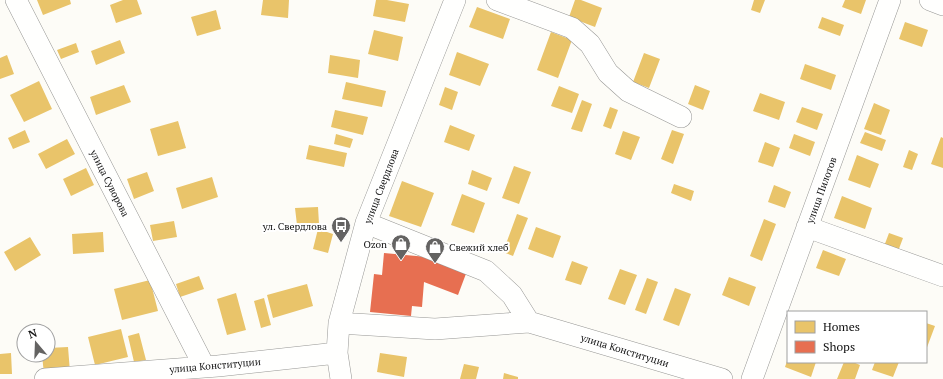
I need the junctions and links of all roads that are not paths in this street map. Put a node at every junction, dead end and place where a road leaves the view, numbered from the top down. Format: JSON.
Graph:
{"nodes":[{"id":1,"x":16,"y":0,"type":"edge"},
{"id":2,"x":497,"y":0,"type":"edge"},
{"id":3,"x":890,"y":0,"type":"edge"},
{"id":4,"x":930,"y":0,"type":"edge"},
{"id":5,"x":448,"y":2,"type":"edge"},
{"id":6,"x":943,"y":5,"type":"edge"},
{"id":7,"x":681,"y":117,"type":"dead end"},
{"id":8,"x":366,"y":223,"type":"junction"},
{"id":9,"x":807,"y":227,"type":"junction"},
{"id":10,"x":943,"y":276,"type":"edge"},
{"id":11,"x":529,"y":322,"type":"junction"},
{"id":12,"x":339,"y":323,"type":"junction"},
{"id":13,"x":337,"y":353,"type":"junction"},
{"id":14,"x":214,"y":370,"type":"edge"},
{"id":15,"x":45,"y":379,"type":"edge"},
{"id":16,"x":341,"y":379,"type":"edge"},
{"id":17,"x":722,"y":379,"type":"edge"},
{"id":18,"x":752,"y":379,"type":"edge"}],
"edges":[{"from":1,"to":14,"type":"street","name":"улица Суворова"},
{"from":2,"to":7,"type":"street"},
{"from":3,"to":9,"type":"street","name":"улица Пилотов"},
{"from":4,"to":6,"type":"street"},
{"from":5,"to":8,"type":"street","name":"улица Свердлова"},
{"from":8,"to":11,"type":"street"},
{"from":8,"to":12,"type":"street","name":"улица Свердлова"},
{"from":9,"to":10,"type":"street"},
{"from":9,"to":18,"type":"street","name":"улица Пилотов"},
{"from":11,"to":12,"type":"street","name":"улица Конституции"},
{"from":11,"to":17,"type":"street","name":"улица Конституции"},
{"from":12,"to":13,"type":"street","name":"улица Свердлова"},
{"from":13,"to":14,"type":"street","name":"улица Конституции"},
{"from":13,"to":16,"type":"street","name":"улица Свердлова"},
{"from":14,"to":15,"type":"street","name":"улица Конституции"}]}
